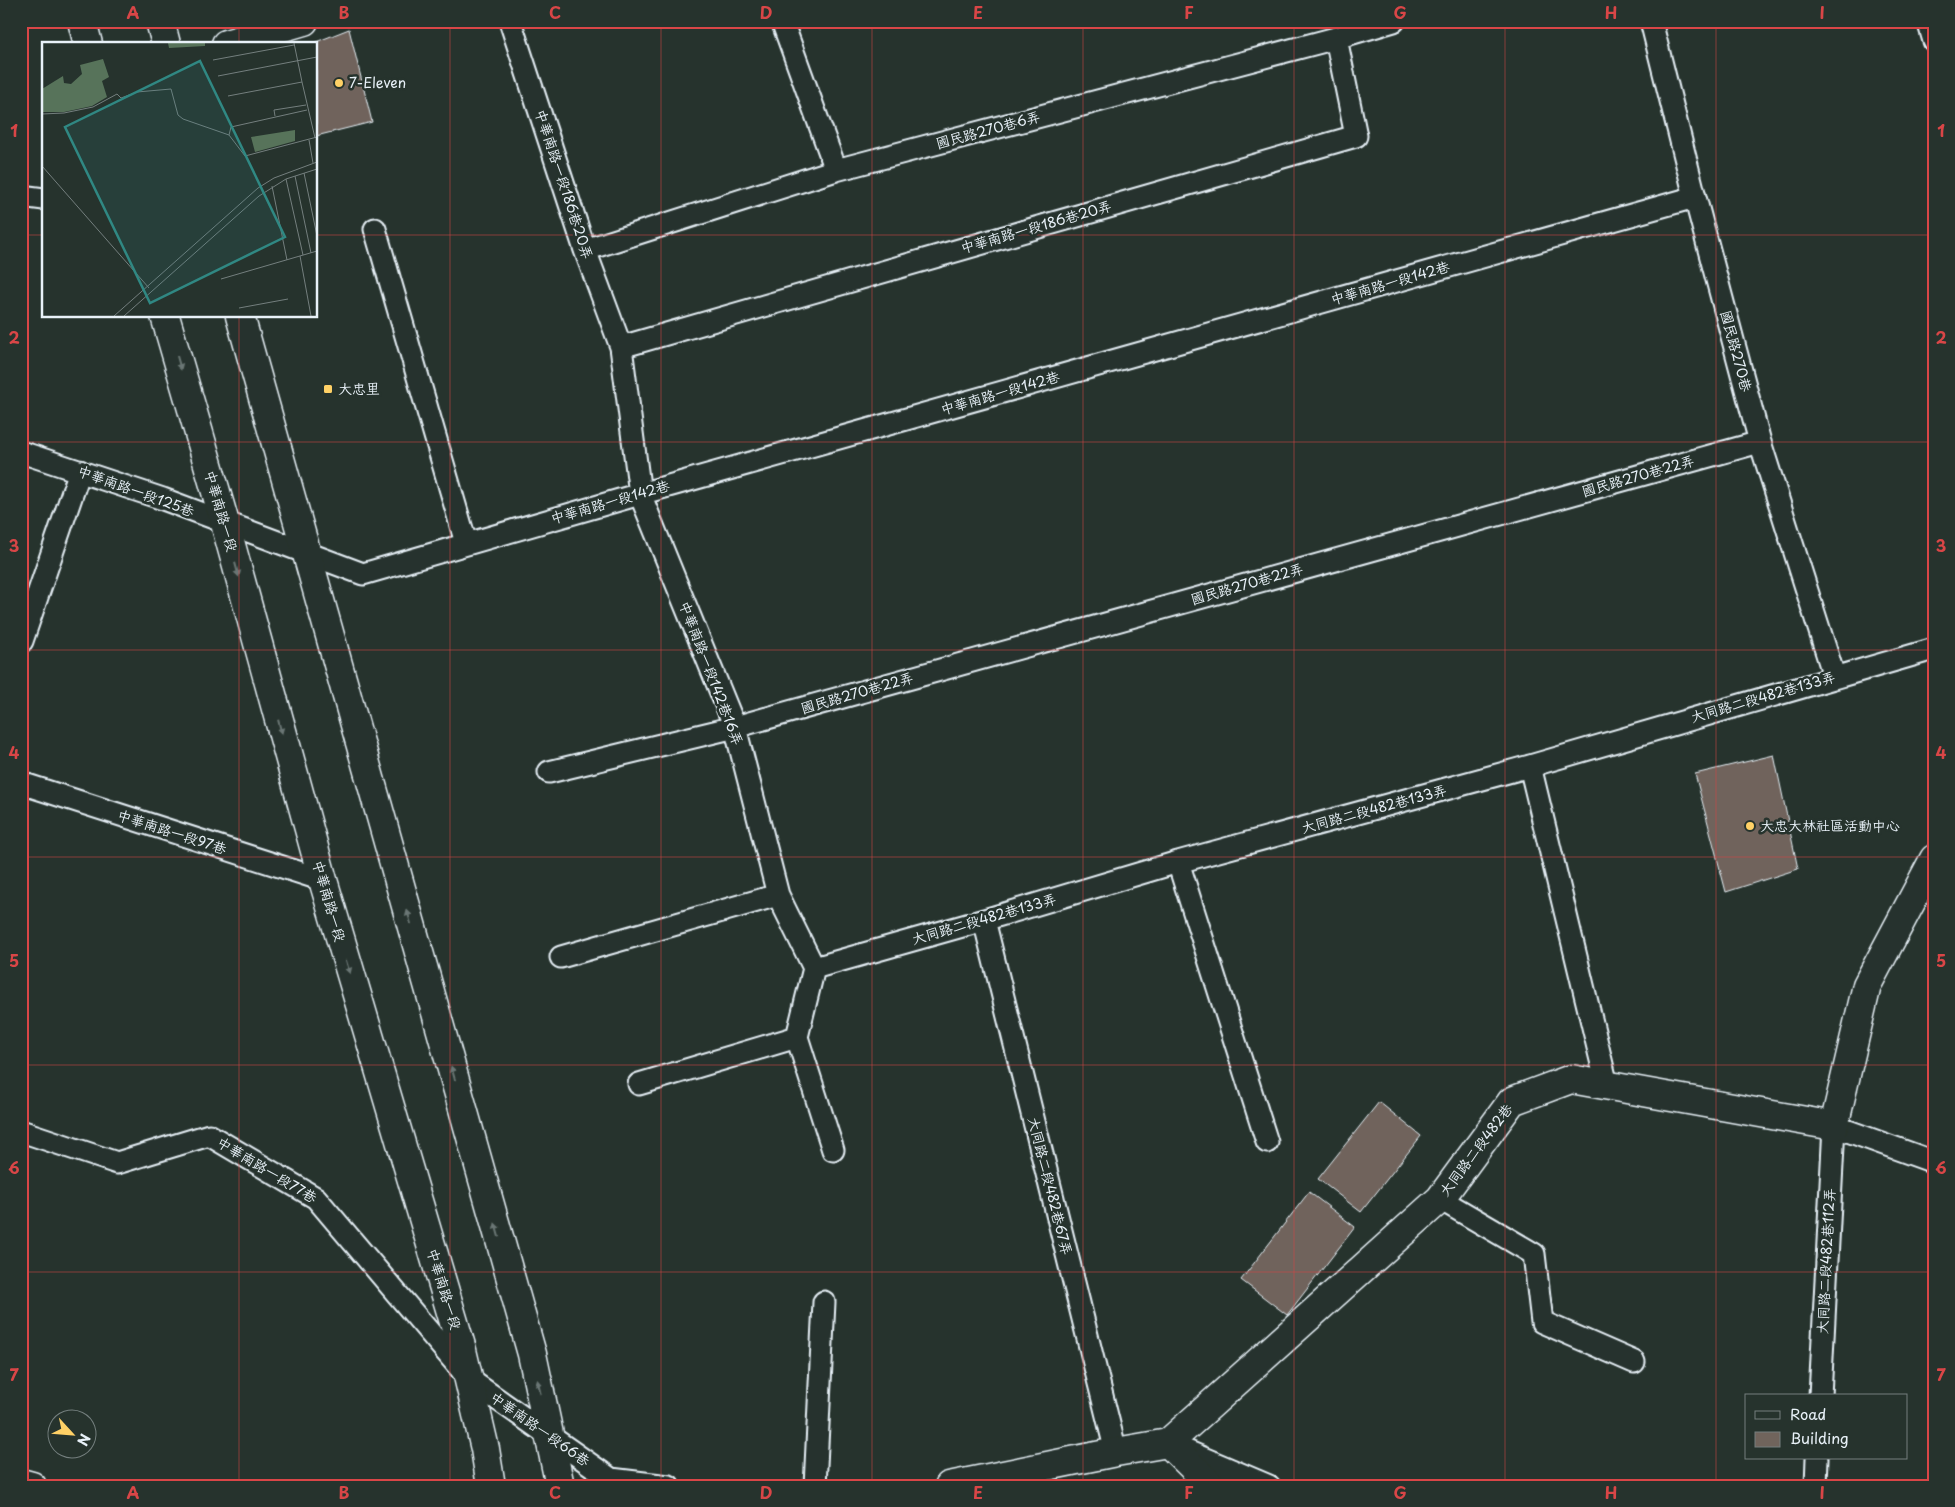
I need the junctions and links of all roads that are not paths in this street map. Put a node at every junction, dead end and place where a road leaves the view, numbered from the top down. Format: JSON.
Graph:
{"nodes":[{"id":1,"x":82,"y":21,"type":"edge"},
{"id":2,"x":160,"y":21,"type":"edge"},
{"id":3,"x":304,"y":21,"type":"edge"},
{"id":4,"x":510,"y":21,"type":"edge"},
{"id":5,"x":782,"y":21,"type":"edge"},
{"id":6,"x":1394,"y":21,"type":"edge"},
{"id":7,"x":1652,"y":21,"type":"edge"},
{"id":8,"x":1928,"y":21,"type":"edge"},
{"id":9,"x":1336,"y":38,"type":"junction"},
{"id":10,"x":1934,"y":41,"type":"edge"},
{"id":11,"x":87,"y":42,"type":"edge"},
{"id":12,"x":165,"y":42,"type":"edge"},
{"id":13,"x":233,"y":42,"type":"edge"},
{"id":14,"x":836,"y":170,"type":"junction"},
{"id":15,"x":21,"y":196,"type":"edge"},
{"id":16,"x":1695,"y":197,"type":"junction"},
{"id":17,"x":42,"y":199,"type":"edge"},
{"id":18,"x":375,"y":229,"type":"dead end"},
{"id":19,"x":585,"y":250,"type":"junction"},
{"id":20,"x":166,"y":318,"type":"edge"},
{"id":21,"x":241,"y":318,"type":"edge"},
{"id":22,"x":621,"y":346,"type":"junction"},
{"id":23,"x":1760,"y":442,"type":"junction"},
{"id":24,"x":21,"y":452,"type":"edge"},
{"id":25,"x":80,"y":471,"type":"junction"},
{"id":26,"x":640,"y":494,"type":"junction"},
{"id":27,"x":225,"y":523,"type":"junction"},
{"id":28,"x":466,"y":543,"type":"junction"},
{"id":29,"x":307,"y":553,"type":"junction"},
{"id":30,"x":22,"y":641,"type":"edge"},
{"id":31,"x":1934,"y":649,"type":"edge"},
{"id":32,"x":1834,"y":676,"type":"junction"},
{"id":33,"x":735,"y":727,"type":"junction"},
{"id":34,"x":1530,"y":766,"type":"junction"},
{"id":35,"x":549,"y":772,"type":"dead end"},
{"id":36,"x":21,"y":783,"type":"edge"},
{"id":37,"x":1934,"y":859,"type":"edge"},
{"id":38,"x":1178,"y":862,"type":"junction"},
{"id":39,"x":322,"y":880,"type":"junction"},
{"id":40,"x":778,"y":895,"type":"junction"},
{"id":41,"x":984,"y":920,"type":"junction"},
{"id":42,"x":561,"y":957,"type":"dead end"},
{"id":43,"x":814,"y":968,"type":"junction"},
{"id":44,"x":797,"y":1037,"type":"junction"},
{"id":45,"x":639,"y":1084,"type":"dead end"},
{"id":46,"x":1607,"y":1085,"type":"junction"},
{"id":47,"x":1834,"y":1126,"type":"junction"},
{"id":48,"x":21,"y":1132,"type":"edge"},
{"id":49,"x":1267,"y":1142,"type":"dead end"},
{"id":50,"x":833,"y":1150,"type":"dead end"},
{"id":51,"x":1934,"y":1162,"type":"edge"},
{"id":52,"x":1440,"y":1199,"type":"junction"},
{"id":53,"x":824,"y":1302,"type":"dead end"},
{"id":54,"x":1634,"y":1362,"type":"dead end"},
{"id":55,"x":470,"y":1380,"type":"junction"},
{"id":56,"x":1820,"y":1394,"type":"edge"},
{"id":57,"x":550,"y":1437,"type":"junction"},
{"id":58,"x":1168,"y":1443,"type":"junction"},
{"id":59,"x":1116,"y":1452,"type":"junction"},
{"id":60,"x":1817,"y":1460,"type":"edge"},
{"id":61,"x":21,"y":1483,"type":"edge"},
{"id":62,"x":32,"y":1486,"type":"edge"},
{"id":63,"x":491,"y":1486,"type":"edge"},
{"id":64,"x":560,"y":1486,"type":"edge"},
{"id":65,"x":669,"y":1486,"type":"edge"},
{"id":66,"x":815,"y":1486,"type":"edge"},
{"id":67,"x":949,"y":1486,"type":"edge"},
{"id":68,"x":1212,"y":1486,"type":"edge"},
{"id":69,"x":1269,"y":1486,"type":"edge"},
{"id":70,"x":1816,"y":1486,"type":"edge"}],
"edges":[{"from":1,"to":11,"type":"street"},
{"from":2,"to":12,"type":"street"},
{"from":3,"to":13,"type":"street"},
{"from":4,"to":19,"type":"lane","name":"中華南路一段186巷20弄"},
{"from":5,"to":14,"type":"lane"},
{"from":6,"to":9,"type":"lane","name":"國民路270巷6弄"},
{"from":7,"to":16,"type":"lane","name":"國民路270巷"},
{"from":8,"to":10,"type":"lane"},
{"from":9,"to":14,"type":"lane","name":"國民路270巷6弄"},
{"from":9,"to":22,"type":"lane","name":"中華南路一段186巷20弄"},
{"from":14,"to":19,"type":"lane","name":"國民路270巷6弄"},
{"from":15,"to":17,"type":"lane"},
{"from":16,"to":23,"type":"lane","name":"國民路270巷"},
{"from":16,"to":26,"type":"lane","name":"中華南路一段142巷"},
{"from":18,"to":28,"type":"lane"},
{"from":19,"to":22,"type":"lane","name":"中華南路一段186巷20弄"},
{"from":20,"to":27,"type":"street","name":"中華南路一段","one_way":true},
{"from":21,"to":29,"type":"street"},
{"from":22,"to":26,"type":"lane","name":"中華南路一段186巷20弄"},
{"from":23,"to":32,"type":"lane","name":"國民路270巷"},
{"from":23,"to":33,"type":"lane","name":"國民路270巷22弄"},
{"from":24,"to":25,"type":"lane","name":"中華南路一段125巷"},
{"from":25,"to":27,"type":"lane","name":"中華南路一段125巷"},
{"from":25,"to":30,"type":"lane"},
{"from":26,"to":28,"type":"lane","name":"中華南路一段142巷"},
{"from":26,"to":33,"type":"lane","name":"中華南路一段142巷16弄"},
{"from":27,"to":29,"type":"lane","name":"中華南路一段125巷"},
{"from":27,"to":39,"type":"street","name":"中華南路一段","one_way":true},
{"from":28,"to":29,"type":"lane","name":"中華南路一段142巷"},
{"from":57,"to":29,"type":"street","one_way":true},
{"from":31,"to":32,"type":"lane","name":"大同路二段482巷133弄"},
{"from":32,"to":34,"type":"lane","name":"大同路二段482巷133弄"},
{"from":33,"to":35,"type":"lane","name":"國民路270巷22弄"},
{"from":33,"to":40,"type":"lane","name":"中華南路一段142巷16弄"},
{"from":34,"to":38,"type":"lane","name":"大同路二段482巷133弄"},
{"from":34,"to":46,"type":"lane"},
{"from":36,"to":39,"type":"lane","name":"中華南路一段97巷"},
{"from":37,"to":47,"type":"street"},
{"from":38,"to":41,"type":"lane","name":"大同路二段482巷133弄"},
{"from":38,"to":49,"type":"lane"},
{"from":39,"to":55,"type":"street","name":"中華南路一段","one_way":true},
{"from":40,"to":42,"type":"lane"},
{"from":40,"to":43,"type":"lane","name":"中華南路一段142巷16弄"},
{"from":41,"to":43,"type":"lane","name":"大同路二段482巷133弄"},
{"from":41,"to":59,"type":"lane","name":"大同路二段482巷67弄"},
{"from":43,"to":44,"type":"lane"},
{"from":44,"to":45,"type":"lane"},
{"from":44,"to":50,"type":"lane"},
{"from":46,"to":47,"type":"street","name":"大同路二段482巷"},
{"from":46,"to":52,"type":"street","name":"大同路二段482巷"},
{"from":47,"to":51,"type":"lane"},
{"from":47,"to":56,"type":"lane","name":"大同路二段482巷112弄"},
{"from":48,"to":55,"type":"lane","name":"中華南路一段77巷"},
{"from":52,"to":54,"type":"lane"},
{"from":52,"to":58,"type":"street","name":"大同路二段482巷"},
{"from":53,"to":66,"type":"lane"},
{"from":55,"to":57,"type":"lane","name":"中華南路一段66巷"},
{"from":55,"to":63,"type":"street","name":"中華南路一段"},
{"from":57,"to":64,"type":"street"},
{"from":57,"to":65,"type":"lane","name":"中華南路一段66巷"},
{"from":58,"to":59,"type":"street"},
{"from":58,"to":68,"type":"street"},
{"from":58,"to":69,"type":"lane"},
{"from":59,"to":67,"type":"street"},
{"from":60,"to":70,"type":"lane"},
{"from":61,"to":62,"type":"street"}]}
